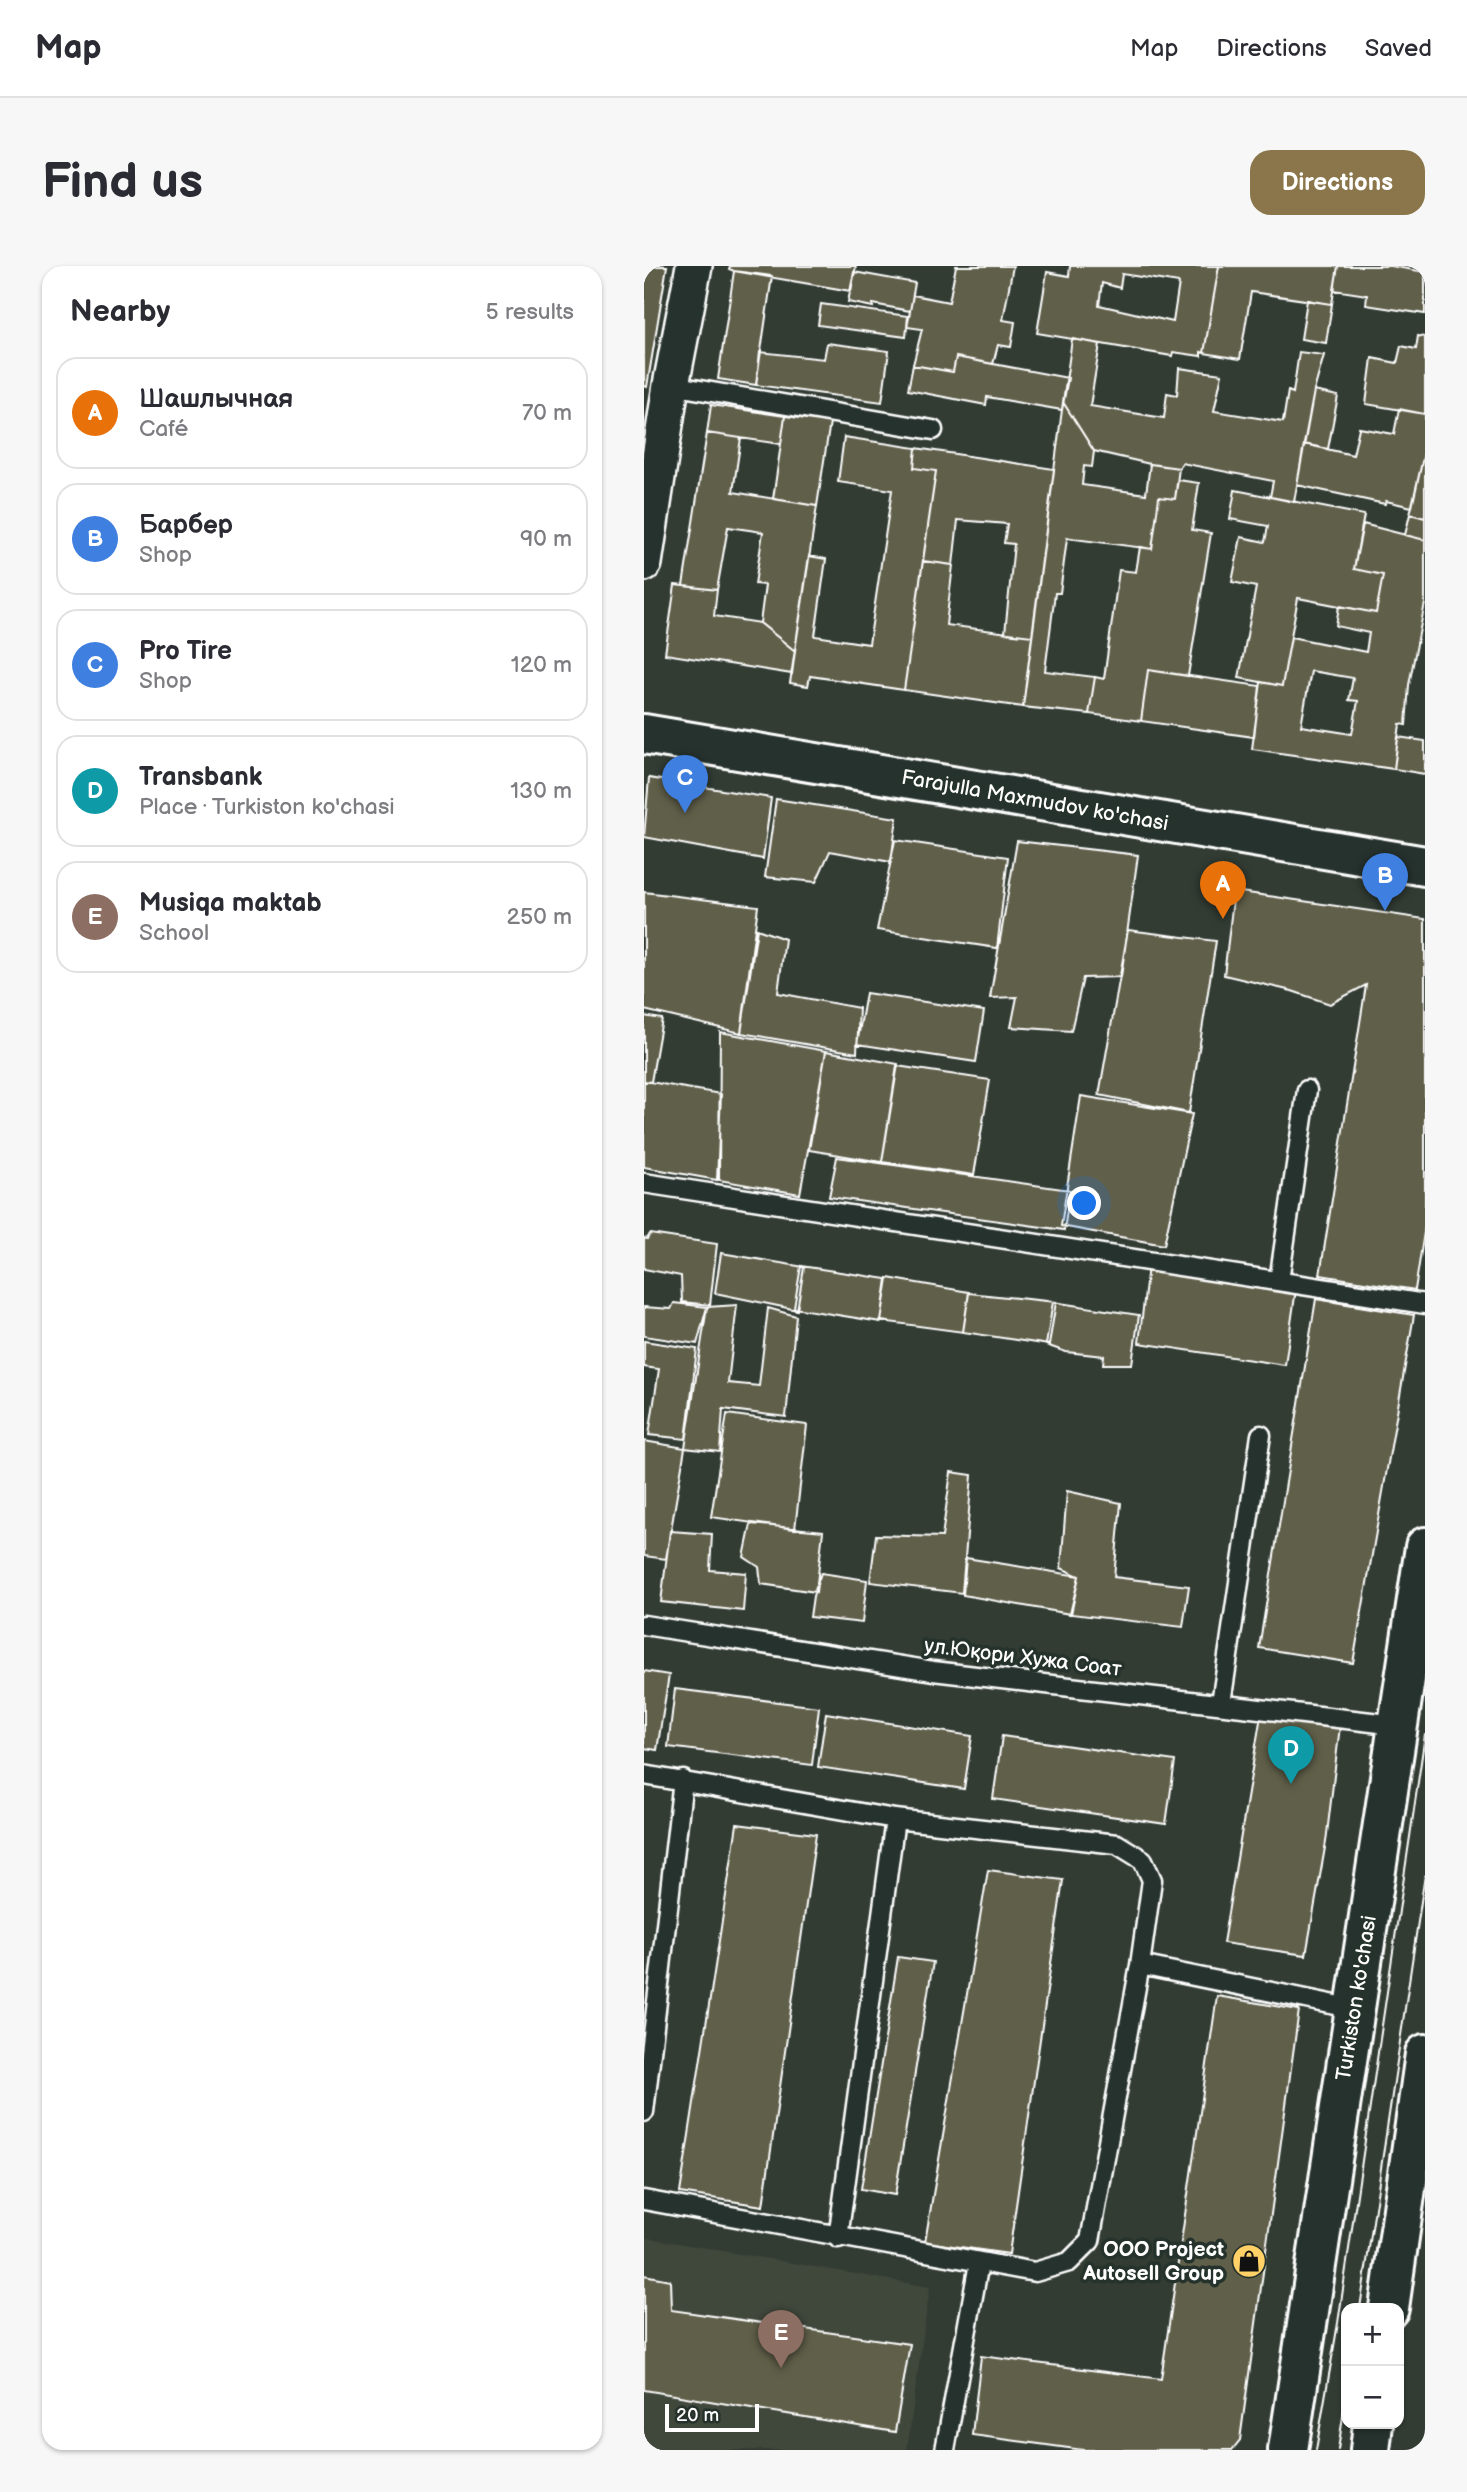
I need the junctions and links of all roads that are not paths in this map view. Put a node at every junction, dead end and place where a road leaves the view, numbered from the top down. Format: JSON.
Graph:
{"nodes":[{"id":1,"x":694,"y":266,"type":"edge"},
{"id":2,"x":671,"y":384,"type":"junction"},
{"id":3,"x":933,"y":430,"type":"dead end"},
{"id":4,"x":644,"y":563,"type":"edge"},
{"id":5,"x":644,"y":734,"type":"edge"},
{"id":6,"x":1425,"y":866,"type":"edge"},
{"id":7,"x":1307,"y":1090,"type":"dead end"},
{"id":8,"x":644,"y":1183,"type":"edge"},
{"id":9,"x":1279,"y":1281,"type":"junction"},
{"id":10,"x":1425,"y":1304,"type":"edge"},
{"id":11,"x":1261,"y":1435,"type":"dead end"},
{"id":12,"x":1425,"y":1547,"type":"edge"},
{"id":13,"x":644,"y":1625,"type":"edge"},
{"id":14,"x":1221,"y":1703,"type":"junction"},
{"id":15,"x":1397,"y":1725,"type":"junction"},
{"id":16,"x":644,"y":1774,"type":"edge"},
{"id":17,"x":682,"y":1780,"type":"junction"},
{"id":18,"x":895,"y":1819,"type":"junction"},
{"id":19,"x":1140,"y":1965,"type":"junction"},
{"id":20,"x":1354,"y":2009,"type":"junction"},
{"id":21,"x":1423,"y":2077,"type":"edge"},
{"id":22,"x":644,"y":2112,"type":"edge"},
{"id":23,"x":644,"y":2200,"type":"edge"},
{"id":24,"x":838,"y":2238,"type":"junction"},
{"id":25,"x":979,"y":2263,"type":"junction"},
{"id":26,"x":1390,"y":2303,"type":"edge"},
{"id":27,"x":1372,"y":2429,"type":"edge"},
{"id":28,"x":945,"y":2450,"type":"edge"},
{"id":29,"x":1289,"y":2450,"type":"edge"},
{"id":30,"x":1370,"y":2450,"type":"edge"}],
"edges":[{"from":1,"to":2,"type":"street"},
{"from":2,"to":3,"type":"lane"},
{"from":2,"to":4,"type":"street"},
{"from":5,"to":6,"type":"main road","name":"Farajulla Maxmudov ko'chasi"},
{"from":7,"to":9,"type":"lane"},
{"from":8,"to":9,"type":"lane"},
{"from":9,"to":10,"type":"lane"},
{"from":11,"to":14,"type":"lane"},
{"from":12,"to":15,"type":"main road","name":"Turkiston ko'chasi"},
{"from":13,"to":14,"type":"lane","name":"ул.Юқори Хужа Соат"},
{"from":14,"to":15,"type":"lane","name":"ул.Юқори Хужа Соат"},
{"from":15,"to":20,"type":"main road","name":"Turkiston ko'chasi"},
{"from":16,"to":17,"type":"lane"},
{"from":17,"to":18,"type":"lane"},
{"from":17,"to":22,"type":"lane"},
{"from":18,"to":19,"type":"lane"},
{"from":18,"to":24,"type":"lane"},
{"from":19,"to":20,"type":"lane"},
{"from":19,"to":25,"type":"lane"},
{"from":20,"to":29,"type":"main road","name":"Turkiston ko'chasi"},
{"from":21,"to":26,"type":"main road"},
{"from":23,"to":24,"type":"lane"},
{"from":24,"to":25,"type":"lane"},
{"from":25,"to":28,"type":"lane"},
{"from":27,"to":30,"type":"main road"}]}
